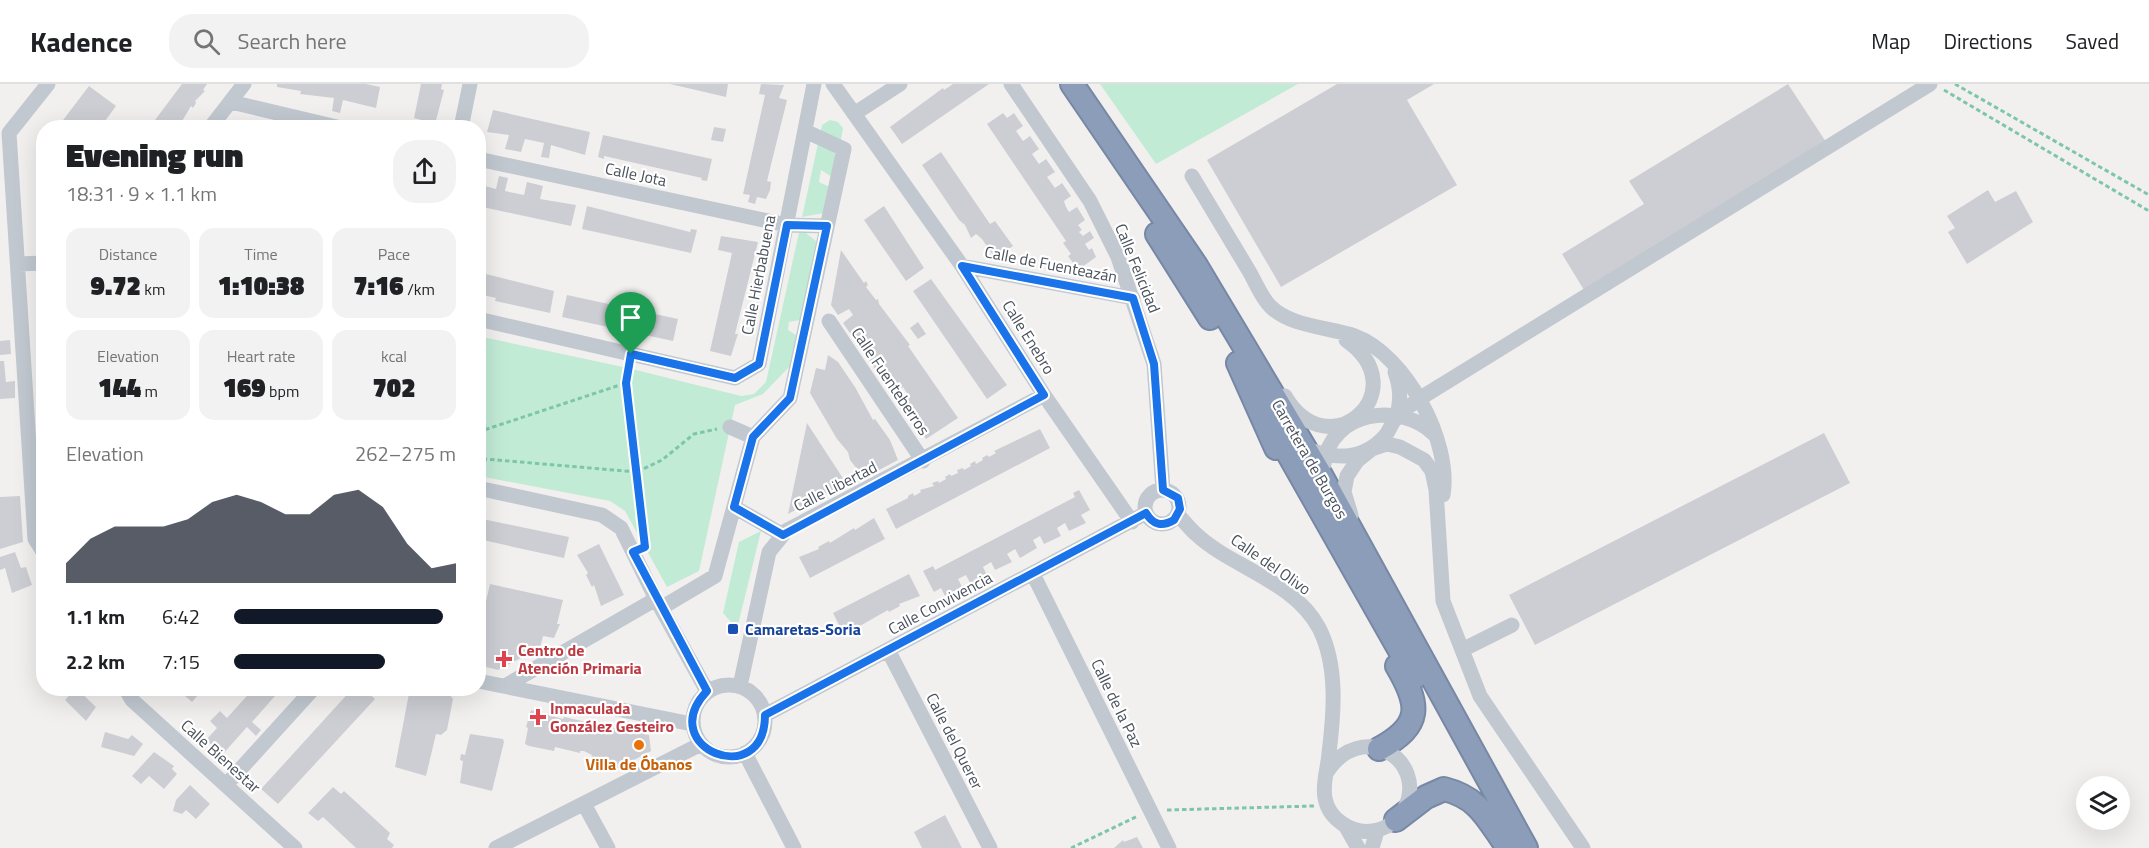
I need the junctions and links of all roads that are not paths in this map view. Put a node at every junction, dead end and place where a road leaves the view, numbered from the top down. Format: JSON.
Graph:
{"nodes":[{"id":1,"x":48,"y":84,"type":"edge"},
{"id":2,"x":244,"y":84,"type":"edge"},
{"id":3,"x":471,"y":84,"type":"edge"},
{"id":4,"x":814,"y":84,"type":"edge"},
{"id":5,"x":833,"y":84,"type":"edge"},
{"id":6,"x":900,"y":84,"type":"edge"},
{"id":7,"x":1011,"y":84,"type":"edge"},
{"id":8,"x":1066,"y":84,"type":"edge"},
{"id":9,"x":1072,"y":84,"type":"edge"},
{"id":10,"x":1935,"y":86,"type":"edge"},
{"id":11,"x":231,"y":102,"type":"junction"},
{"id":12,"x":854,"y":114,"type":"junction"},
{"id":13,"x":216,"y":120,"type":"edge"},
{"id":14,"x":307,"y":120,"type":"edge"},
{"id":15,"x":463,"y":120,"type":"edge"},
{"id":16,"x":805,"y":131,"type":"junction"},
{"id":17,"x":486,"y":161,"type":"edge"},
{"id":18,"x":1192,"y":176,"type":"dead end"},
{"id":19,"x":787,"y":225,"type":"junction"},
{"id":20,"x":827,"y":226,"type":"junction"},
{"id":21,"x":36,"y":263,"type":"edge"},
{"id":22,"x":18,"y":264,"type":"junction"},
{"id":23,"x":962,"y":266,"type":"junction"},
{"id":24,"x":1187,"y":282,"type":"junction"},
{"id":25,"x":1133,"y":298,"type":"junction"},
{"id":26,"x":486,"y":321,"type":"edge"},
{"id":27,"x":829,"y":321,"type":"dead end"},
{"id":28,"x":1334,"y":331,"type":"junction"},
{"id":29,"x":1241,"y":355,"type":"junction"},
{"id":30,"x":1389,"y":358,"type":"junction"},
{"id":31,"x":1373,"y":377,"type":"junction"},
{"id":32,"x":1044,"y":395,"type":"junction"},
{"id":33,"x":1419,"y":399,"type":"junction"},
{"id":34,"x":1397,"y":416,"type":"junction"},
{"id":35,"x":1355,"y":421,"type":"junction"},
{"id":36,"x":730,"y":426,"type":"road end"},
{"id":37,"x":1437,"y":436,"type":"junction"},
{"id":38,"x":753,"y":437,"type":"junction"},
{"id":39,"x":1400,"y":447,"type":"junction"},
{"id":40,"x":1303,"y":448,"type":"junction"},
{"id":41,"x":1372,"y":449,"type":"junction"},
{"id":42,"x":923,"y":461,"type":"junction"},
{"id":43,"x":1323,"y":467,"type":"junction"},
{"id":44,"x":486,"y":490,"type":"edge"},
{"id":45,"x":1163,"y":490,"type":"junction"},
{"id":46,"x":734,"y":507,"type":"junction"},
{"id":47,"x":1146,"y":513,"type":"junction"},
{"id":48,"x":1178,"y":515,"type":"junction"},
{"id":49,"x":1439,"y":515,"type":"junction"},
{"id":50,"x":1132,"y":522,"type":"junction"},
{"id":51,"x":783,"y":535,"type":"junction"},
{"id":52,"x":36,"y":541,"type":"edge"},
{"id":53,"x":1033,"y":574,"type":"junction"},
{"id":54,"x":1355,"y":574,"type":"junction"},
{"id":55,"x":1386,"y":594,"type":"junction"},
{"id":56,"x":658,"y":604,"type":"junction"},
{"id":57,"x":1512,"y":625,"type":"dead end"},
{"id":58,"x":888,"y":650,"type":"junction"},
{"id":59,"x":1462,"y":650,"type":"junction"},
{"id":60,"x":486,"y":682,"type":"edge"},
{"id":61,"x":506,"y":686,"type":"junction"},
{"id":62,"x":740,"y":686,"type":"junction"},
{"id":63,"x":707,"y":691,"type":"junction"},
{"id":64,"x":130,"y":696,"type":"edge"},
{"id":65,"x":307,"y":696,"type":"edge"},
{"id":66,"x":765,"y":715,"type":"junction"},
{"id":67,"x":692,"y":724,"type":"junction"},
{"id":68,"x":1332,"y":726,"type":"junction"},
{"id":69,"x":701,"y":744,"type":"junction"},
{"id":70,"x":1369,"y":748,"type":"junction"},
{"id":71,"x":745,"y":753,"type":"junction"},
{"id":72,"x":1327,"y":772,"type":"junction"},
{"id":73,"x":226,"y":785,"type":"junction"},
{"id":74,"x":584,"y":804,"type":"junction"},
{"id":75,"x":1345,"y":825,"type":"junction"},
{"id":76,"x":1386,"y":826,"type":"junction"},
{"id":77,"x":296,"y":848,"type":"edge"},
{"id":78,"x":496,"y":848,"type":"edge"},
{"id":79,"x":608,"y":848,"type":"edge"},
{"id":80,"x":794,"y":848,"type":"edge"},
{"id":81,"x":990,"y":848,"type":"edge"},
{"id":82,"x":1169,"y":848,"type":"edge"},
{"id":83,"x":1358,"y":848,"type":"edge"},
{"id":84,"x":1372,"y":848,"type":"edge"},
{"id":85,"x":1508,"y":848,"type":"edge"},
{"id":86,"x":1513,"y":848,"type":"edge"},
{"id":87,"x":1526,"y":848,"type":"edge"},
{"id":88,"x":1583,"y":848,"type":"edge"}],
"edges":[{"from":1,"to":22,"type":"street"},
{"from":2,"to":11,"type":"street"},
{"from":3,"to":15,"type":"street"},
{"from":4,"to":16,"type":"street","name":"Calle Hierbabuena"},
{"from":5,"to":12,"type":"street","name":"Calle Enebro"},
{"from":6,"to":12,"type":"street"},
{"from":7,"to":25,"type":"street","name":"Calle Felicidad"},
{"from":8,"to":24,"type":"highway","name":"Carretera de Burgos"},
{"from":9,"to":29,"type":"highway","name":"Carretera de Burgos"},
{"from":10,"to":33,"type":"street"},
{"from":11,"to":13,"type":"street"},
{"from":11,"to":14,"type":"street"},
{"from":12,"to":23,"type":"street","name":"Calle Enebro"},
{"from":16,"to":19,"type":"street","name":"Calle Hierbabuena"},
{"from":16,"to":20,"type":"street"},
{"from":17,"to":19,"type":"street","name":"Calle Jota"},
{"from":18,"to":28,"type":"street"},
{"from":19,"to":20,"type":"street","name":"Calle Jota"},
{"from":19,"to":26,"type":"street","name":"Calle Hierbabuena"},
{"from":20,"to":38,"type":"street"},
{"from":21,"to":22,"type":"street"},
{"from":22,"to":52,"type":"street"},
{"from":23,"to":25,"type":"street","name":"Calle de Fuenteazán"},
{"from":23,"to":32,"type":"street","name":"Calle Enebro"},
{"from":24,"to":29,"type":"highway","name":"Carretera de Burgos"},
{"from":24,"to":40,"type":"street"},
{"from":25,"to":45,"type":"street","name":"Calle Felicidad"},
{"from":27,"to":42,"type":"street","name":"Calle Fuenteberros"},
{"from":28,"to":30,"type":"street"},
{"from":28,"to":31,"type":"street"},
{"from":29,"to":35,"type":"street"},
{"from":29,"to":40,"type":"highway","name":"Carretera de Burgos"},
{"from":29,"to":54,"type":"highway","name":"Carretera de Burgos"},
{"from":29,"to":70,"type":"highway"},
{"from":30,"to":33,"type":"street"},
{"from":30,"to":34,"type":"street"},
{"from":31,"to":34,"type":"street"},
{"from":31,"to":35,"type":"street"},
{"from":32,"to":42,"type":"street","name":"Calle Libertad"},
{"from":32,"to":50,"type":"street","name":"Calle Enebro"},
{"from":33,"to":34,"type":"street"},
{"from":33,"to":37,"type":"street"},
{"from":34,"to":35,"type":"street"},
{"from":34,"to":37,"type":"street"},
{"from":34,"to":39,"type":"street"},
{"from":34,"to":41,"type":"street"},
{"from":35,"to":43,"type":"street"},
{"from":36,"to":38,"type":"street"},
{"from":37,"to":49,"type":"street"},
{"from":38,"to":46,"type":"street"},
{"from":39,"to":41,"type":"street"},
{"from":39,"to":49,"type":"street"},
{"from":40,"to":43,"type":"highway","name":"Carretera de Burgos"},
{"from":41,"to":43,"type":"street"},
{"from":41,"to":55,"type":"street"},
{"from":42,"to":51,"type":"street","name":"Calle Libertad"},
{"from":43,"to":54,"type":"street"},
{"from":43,"to":55,"type":"highway","name":"Carretera de Burgos"},
{"from":44,"to":56,"type":"street"},
{"from":45,"to":47,"type":"street"},
{"from":45,"to":48,"type":"street"},
{"from":46,"to":51,"type":"street"},
{"from":46,"to":56,"type":"street"},
{"from":47,"to":48,"type":"street"},
{"from":47,"to":50,"type":"street","name":"Calle Convivencia"},
{"from":48,"to":68,"type":"street","name":"Calle del Olivo"},
{"from":49,"to":59,"type":"street"},
{"from":50,"to":53,"type":"street","name":"Calle Convivencia"},
{"from":51,"to":62,"type":"street","name":"Calle Libertad"},
{"from":53,"to":58,"type":"street","name":"Calle Convivencia"},
{"from":53,"to":82,"type":"street","name":"Calle de la Paz"},
{"from":54,"to":86,"type":"highway","name":"Carretera de Burgos"},
{"from":55,"to":87,"type":"highway","name":"Carretera de Burgos"},
{"from":56,"to":61,"type":"street"},
{"from":56,"to":63,"type":"street"},
{"from":57,"to":59,"type":"street"},
{"from":58,"to":66,"type":"street","name":"Calle Convivencia"},
{"from":58,"to":81,"type":"street","name":"Calle del Querer"},
{"from":59,"to":88,"type":"street"},
{"from":60,"to":61,"type":"street"},
{"from":61,"to":67,"type":"street"},
{"from":62,"to":63,"type":"street"},
{"from":62,"to":66,"type":"street"},
{"from":63,"to":67,"type":"street"},
{"from":64,"to":73,"type":"street","name":"Calle Bienestar"},
{"from":65,"to":73,"type":"street"},
{"from":66,"to":71,"type":"street"},
{"from":67,"to":69,"type":"street"},
{"from":68,"to":70,"type":"street"},
{"from":68,"to":72,"type":"street","name":"Calle del Olivo"},
{"from":69,"to":71,"type":"street"},
{"from":69,"to":74,"type":"street"},
{"from":70,"to":72,"type":"street"},
{"from":70,"to":76,"type":"street"},
{"from":71,"to":80,"type":"street"},
{"from":72,"to":75,"type":"street"},
{"from":73,"to":77,"type":"street","name":"Calle Bienestar"},
{"from":74,"to":78,"type":"street"},
{"from":74,"to":79,"type":"street"},
{"from":75,"to":76,"type":"street"},
{"from":75,"to":83,"type":"street"},
{"from":76,"to":84,"type":"street"},
{"from":76,"to":85,"type":"highway"}]}
